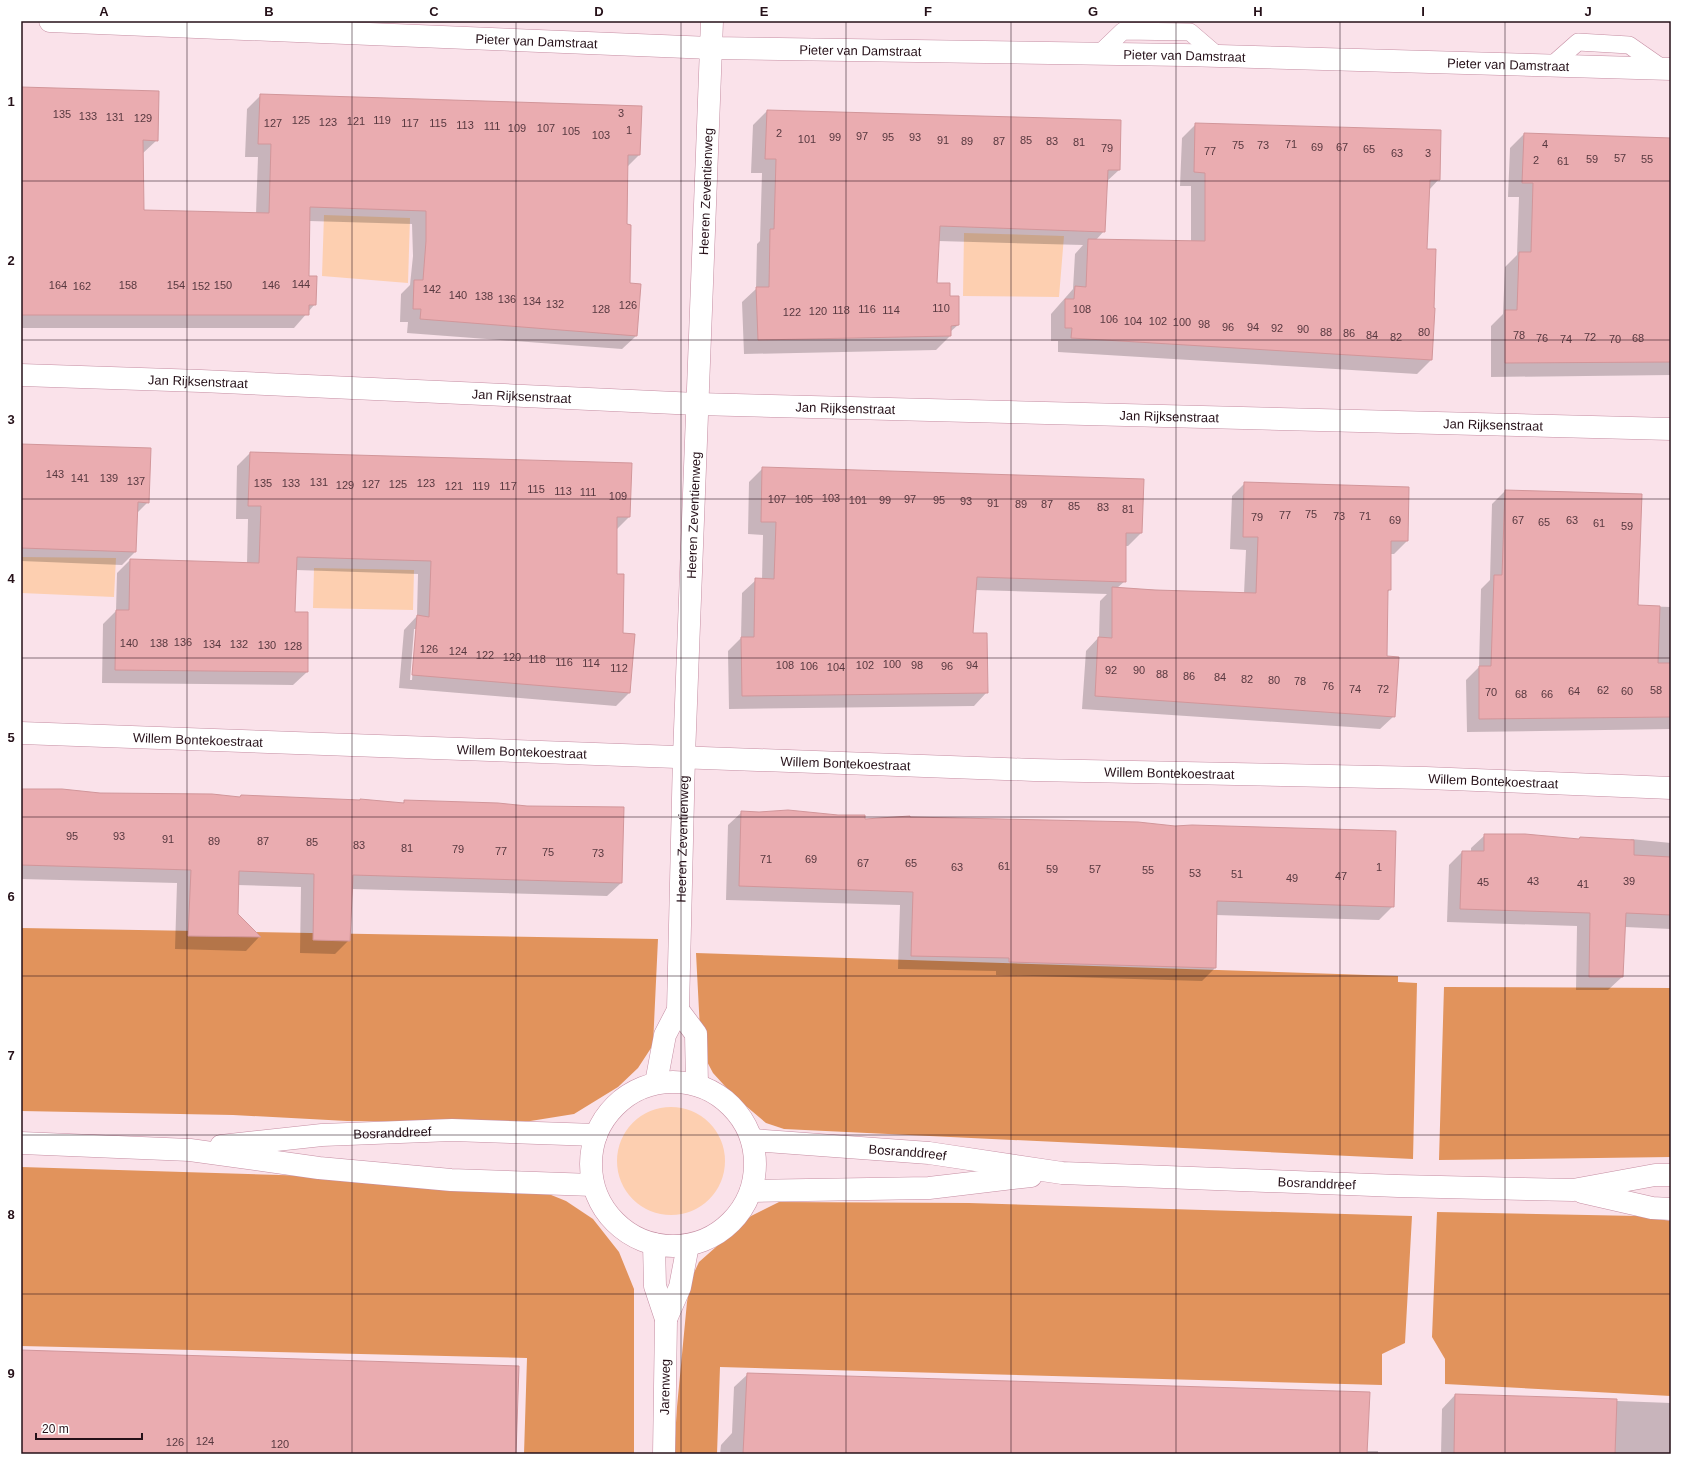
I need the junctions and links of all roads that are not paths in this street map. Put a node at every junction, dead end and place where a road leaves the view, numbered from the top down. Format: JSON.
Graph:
{"nodes":[{"id":1,"x":50,"y":21,"type":"edge"},
{"id":2,"x":712,"y":21,"type":"edge"},
{"id":3,"x":711,"y":48,"type":"junction"},
{"id":4,"x":1666,"y":69,"type":"edge"},
{"id":5,"x":21,"y":375,"type":"edge"},
{"id":6,"x":697,"y":404,"type":"junction"},
{"id":7,"x":1671,"y":429,"type":"edge"},
{"id":8,"x":21,"y":733,"type":"edge"},
{"id":9,"x":684,"y":756,"type":"junction"},
{"id":10,"x":1671,"y":788,"type":"edge"},
{"id":11,"x":678,"y":1010,"type":"junction"},
{"id":12,"x":656,"y":1084,"type":"junction"},
{"id":13,"x":697,"y":1085,"type":"junction"},
{"id":14,"x":596,"y":1134,"type":"junction"},
{"id":15,"x":752,"y":1140,"type":"junction"},
{"id":16,"x":21,"y":1143,"type":"edge"},
{"id":17,"x":190,"y":1150,"type":"junction"},
{"id":18,"x":1062,"y":1173,"type":"junction"},
{"id":19,"x":1671,"y":1175,"type":"edge"},
{"id":20,"x":593,"y":1185,"type":"junction"},
{"id":21,"x":1573,"y":1190,"type":"junction"},
{"id":22,"x":751,"y":1191,"type":"junction"},
{"id":23,"x":1671,"y":1209,"type":"edge"},
{"id":24,"x":654,"y":1244,"type":"junction"},
{"id":25,"x":688,"y":1245,"type":"junction"},
{"id":26,"x":666,"y":1319,"type":"junction"},
{"id":27,"x":664,"y":1454,"type":"edge"}],
"edges":[{"from":1,"to":3,"type":"street","name":"Pieter van Damstraat"},
{"from":2,"to":3,"type":"street","name":"Heeren Zeventienweg"},
{"from":3,"to":4,"type":"street","name":"Pieter van Damstraat"},
{"from":3,"to":6,"type":"street","name":"Heeren Zeventienweg"},
{"from":5,"to":6,"type":"street","name":"Jan Rijksenstraat"},
{"from":6,"to":7,"type":"street","name":"Jan Rijksenstraat"},
{"from":6,"to":9,"type":"street","name":"Heeren Zeventienweg"},
{"from":8,"to":9,"type":"street","name":"Willem Bontekoestraat"},
{"from":9,"to":10,"type":"street","name":"Willem Bontekoestraat"},
{"from":9,"to":11,"type":"street","name":"Heeren Zeventienweg"},
{"from":11,"to":12,"type":"street","name":"Heeren Zeventienweg"},
{"from":11,"to":13,"type":"street"},
{"from":12,"to":13,"type":"street"},
{"from":12,"to":14,"type":"street"},
{"from":13,"to":15,"type":"street"},
{"from":14,"to":17,"type":"street","name":"Bosranddreef"},
{"from":14,"to":20,"type":"street"},
{"from":15,"to":18,"type":"street","name":"Bosranddreef"},
{"from":15,"to":22,"type":"street"},
{"from":16,"to":17,"type":"street","name":"Bosranddreef"},
{"from":17,"to":20,"type":"street","name":"Bosranddreef"},
{"from":18,"to":21,"type":"street","name":"Bosranddreef"},
{"from":18,"to":22,"type":"street","name":"Bosranddreef"},
{"from":19,"to":21,"type":"street","name":"Bosranddreef"},
{"from":20,"to":24,"type":"street"},
{"from":21,"to":23,"type":"street","name":"Bosranddreef"},
{"from":22,"to":25,"type":"street"},
{"from":24,"to":25,"type":"street"},
{"from":24,"to":26,"type":"street","name":"Jarenweg"},
{"from":25,"to":26,"type":"street","name":"Jarenweg"},
{"from":26,"to":27,"type":"street","name":"Jarenweg"}]}
